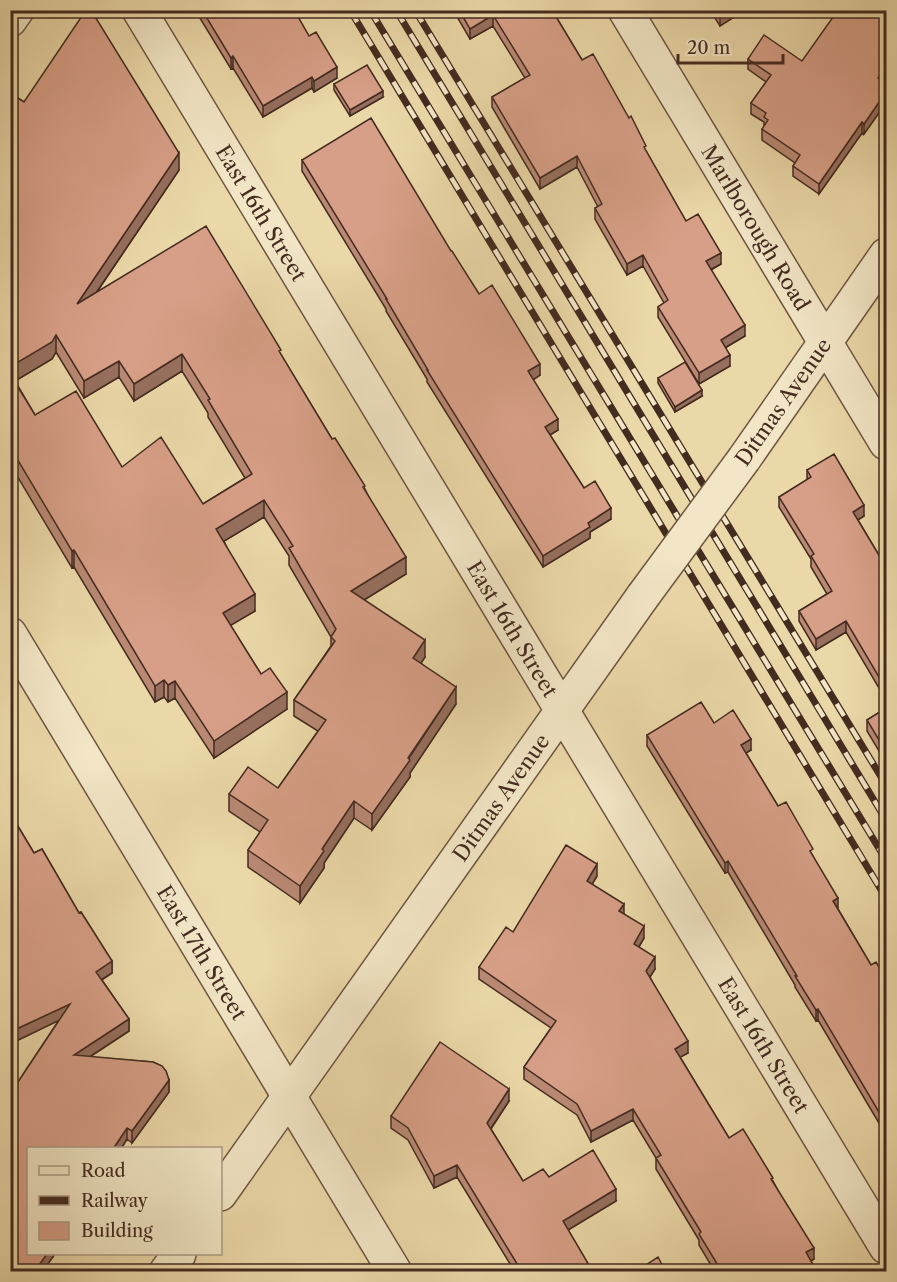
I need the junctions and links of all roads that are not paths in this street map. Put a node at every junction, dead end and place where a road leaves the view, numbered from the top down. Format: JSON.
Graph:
{"nodes":[{"id":1,"x":17,"y":10,"type":"edge"},
{"id":2,"x":139,"y":10,"type":"edge"},
{"id":3,"x":625,"y":10,"type":"edge"},
{"id":4,"x":10,"y":20,"type":"edge"},
{"id":5,"x":886,"y":255,"type":"edge"},
{"id":6,"x":825,"y":342,"type":"junction"},
{"id":7,"x":886,"y":443,"type":"edge"},
{"id":8,"x":10,"y":634,"type":"edge"},
{"id":9,"x":562,"y":710,"type":"junction"},
{"id":10,"x":289,"y":1096,"type":"junction"},
{"id":11,"x":222,"y":1191,"type":"edge"},
{"id":12,"x":886,"y":1247,"type":"edge"},
{"id":13,"x":178,"y":1255,"type":"edge"},
{"id":14,"x":166,"y":1272,"type":"edge"},
{"id":15,"x":395,"y":1272,"type":"edge"}],
"edges":[{"from":1,"to":4,"type":"street"},
{"from":2,"to":9,"type":"street","name":"East 16th Street"},
{"from":3,"to":6,"type":"street","name":"Marlborough Road"},
{"from":5,"to":6,"type":"street","name":"Ditmas Avenue"},
{"from":6,"to":7,"type":"street","name":"Marlborough Road"},
{"from":6,"to":9,"type":"street","name":"Ditmas Avenue","bridge":true},
{"from":8,"to":10,"type":"street","name":"East 17th Street"},
{"from":9,"to":10,"type":"street","name":"Ditmas Avenue"},
{"from":9,"to":12,"type":"street","name":"East 16th Street"},
{"from":10,"to":11,"type":"street","name":"Ditmas Avenue"},
{"from":10,"to":15,"type":"street","name":"East 17th Street"},
{"from":13,"to":14,"type":"street"}]}
